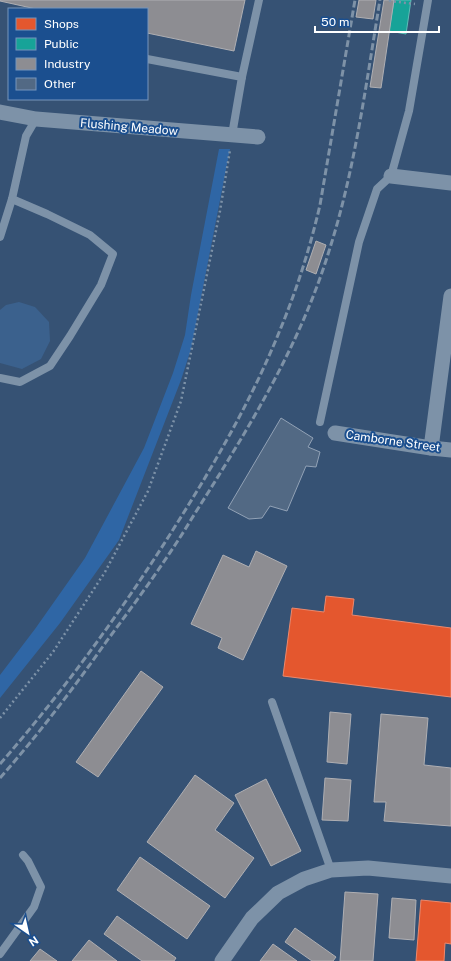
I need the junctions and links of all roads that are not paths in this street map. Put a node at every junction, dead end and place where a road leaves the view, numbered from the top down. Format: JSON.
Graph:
{"nodes":[{"id":1,"x":259,"y":0,"type":"edge"},
{"id":2,"x":428,"y":3,"type":"edge"},
{"id":3,"x":148,"y":59,"type":"edge"},
{"id":4,"x":242,"y":77,"type":"junction"},
{"id":5,"x":0,"y":112,"type":"edge"},
{"id":6,"x":36,"y":119,"type":"junction"},
{"id":7,"x":232,"y":135,"type":"junction"},
{"id":8,"x":258,"y":137,"type":"dead end"},
{"id":9,"x":391,"y":176,"type":"junction"},
{"id":10,"x":451,"y":184,"type":"edge"},
{"id":11,"x":12,"y":199,"type":"junction"},
{"id":12,"x":0,"y":238,"type":"edge"},
{"id":13,"x":451,"y":296,"type":"edge"},
{"id":14,"x":0,"y":378,"type":"edge"},
{"id":15,"x":320,"y":422,"type":"dead end"},
{"id":16,"x":335,"y":433,"type":"dead end"},
{"id":17,"x":431,"y":448,"type":"junction"},
{"id":18,"x":451,"y":450,"type":"edge"},
{"id":19,"x":272,"y":702,"type":"dead end"},
{"id":20,"x":23,"y":855,"type":"dead end"},
{"id":21,"x":331,"y":870,"type":"junction"},
{"id":22,"x":451,"y":876,"type":"edge"},
{"id":23,"x":0,"y":954,"type":"edge"},
{"id":24,"x":222,"y":961,"type":"edge"}],
"edges":[{"from":1,"to":4,"type":"lane"},
{"from":2,"to":9,"type":"lane"},
{"from":3,"to":4,"type":"lane"},
{"from":4,"to":7,"type":"lane"},
{"from":5,"to":6,"type":"street","name":"Flushing Meadow"},
{"from":6,"to":7,"type":"street","name":"Flushing Meadow"},
{"from":6,"to":11,"type":"lane"},
{"from":7,"to":8,"type":"street","name":"Flushing Meadow"},
{"from":9,"to":10,"type":"street"},
{"from":9,"to":15,"type":"lane"},
{"from":11,"to":12,"type":"lane"},
{"from":11,"to":14,"type":"lane"},
{"from":13,"to":17,"type":"street"},
{"from":16,"to":17,"type":"street","name":"Camborne Street"},
{"from":17,"to":18,"type":"street","name":"Camborne Street"},
{"from":19,"to":21,"type":"lane"},
{"from":20,"to":23,"type":"lane"},
{"from":21,"to":22,"type":"street"},
{"from":21,"to":24,"type":"street"}]}
